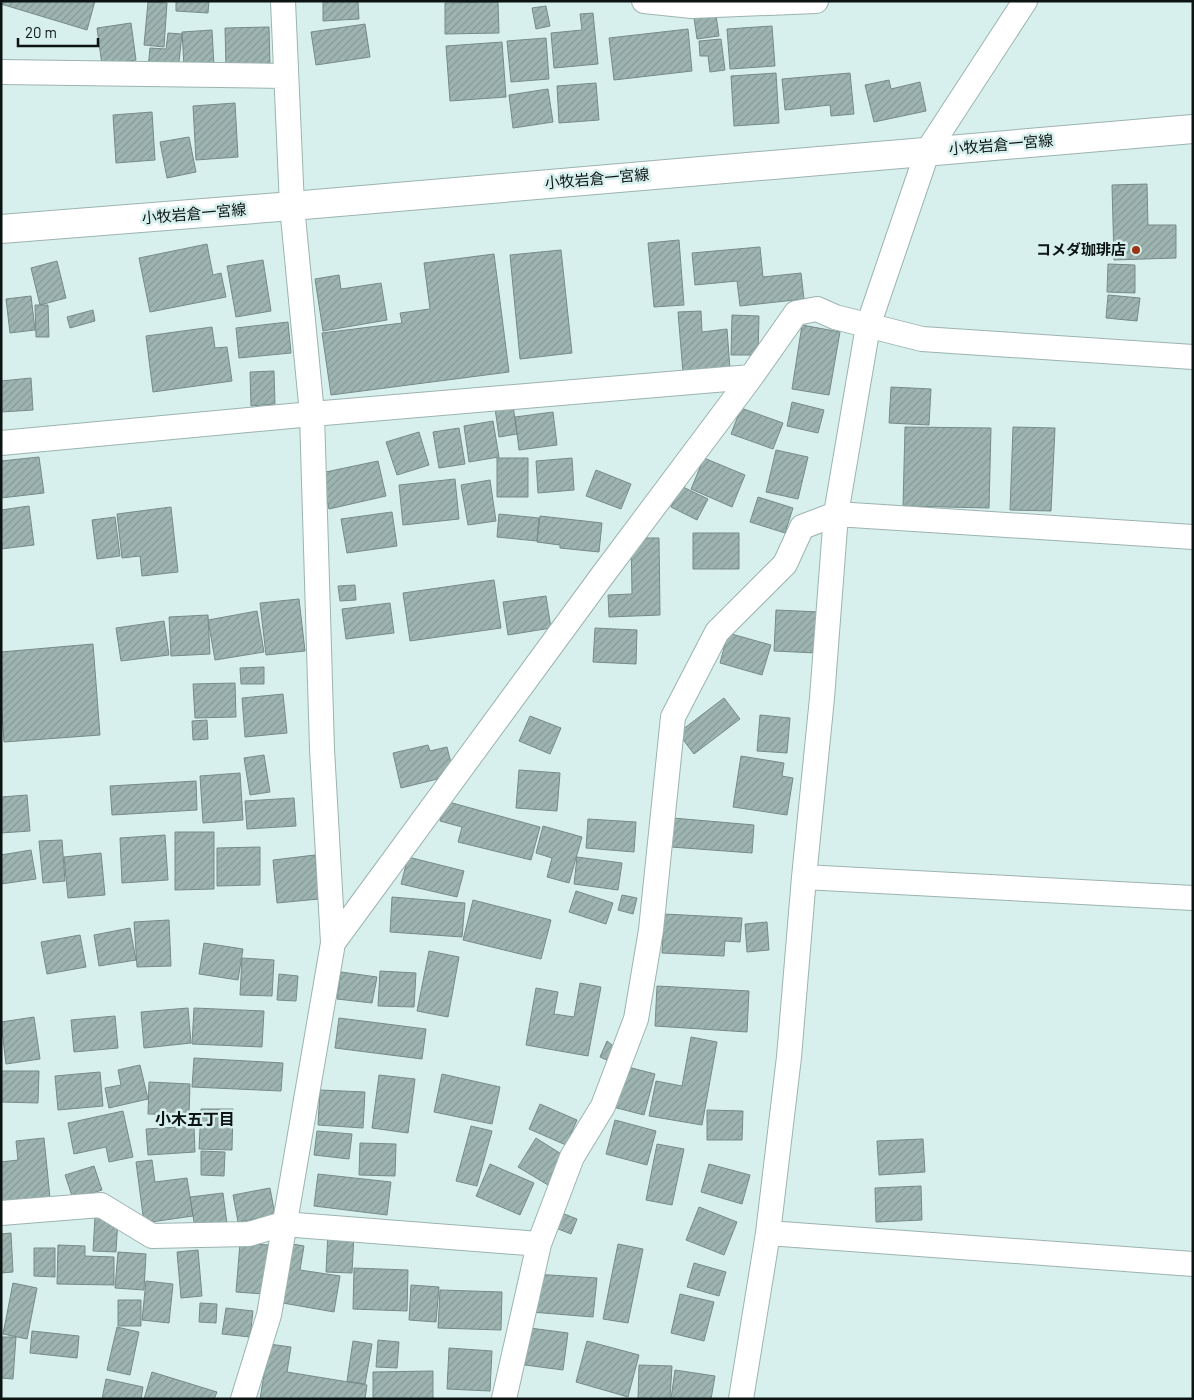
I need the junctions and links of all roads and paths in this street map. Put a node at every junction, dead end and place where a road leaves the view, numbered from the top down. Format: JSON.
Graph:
{"nodes":[{"id":1,"x":283,"y":1,"type":"edge"},
{"id":2,"x":644,"y":1,"type":"edge"},
{"id":3,"x":816,"y":1,"type":"edge"},
{"id":4,"x":1025,"y":1,"type":"edge"},
{"id":5,"x":1,"y":72,"type":"edge"},
{"id":6,"x":285,"y":76,"type":"junction"},
{"id":7,"x":1193,"y":129,"type":"edge"},
{"id":8,"x":928,"y":150,"type":"junction"},
{"id":9,"x":292,"y":206,"type":"junction"},
{"id":10,"x":1,"y":229,"type":"edge"},
{"id":11,"x":868,"y":326,"type":"junction"},
{"id":12,"x":1193,"y":358,"type":"edge"},
{"id":13,"x":751,"y":377,"type":"junction"},
{"id":14,"x":312,"y":414,"type":"junction"},
{"id":15,"x":1,"y":443,"type":"edge"},
{"id":16,"x":836,"y":514,"type":"junction"},
{"id":17,"x":1193,"y":537,"type":"edge"},
{"id":18,"x":804,"y":877,"type":"junction"},
{"id":19,"x":1193,"y":898,"type":"edge"},
{"id":20,"x":333,"y":943,"type":"junction"},
{"id":21,"x":1,"y":1213,"type":"edge"},
{"id":22,"x":284,"y":1224,"type":"junction"},
{"id":23,"x":768,"y":1233,"type":"junction"},
{"id":24,"x":539,"y":1244,"type":"junction"},
{"id":25,"x":1193,"y":1264,"type":"edge"},
{"id":26,"x":242,"y":1399,"type":"edge"},
{"id":27,"x":504,"y":1399,"type":"edge"},
{"id":28,"x":741,"y":1399,"type":"edge"}],
"edges":[{"from":1,"to":6,"type":"street"},
{"from":2,"to":3,"type":"street"},
{"from":4,"to":8,"type":"street"},
{"from":5,"to":6,"type":"street"},
{"from":6,"to":9,"type":"street"},
{"from":7,"to":8,"type":"main road","name":"小牧岩倉一宮線"},
{"from":8,"to":9,"type":"main road","name":"小牧岩倉一宮線"},
{"from":8,"to":11,"type":"street"},
{"from":9,"to":10,"type":"main road","name":"小牧岩倉一宮線"},
{"from":9,"to":14,"type":"street"},
{"from":11,"to":12,"type":"street"},
{"from":11,"to":13,"type":"street"},
{"from":11,"to":16,"type":"street"},
{"from":13,"to":14,"type":"street"},
{"from":13,"to":20,"type":"street"},
{"from":14,"to":15,"type":"street"},
{"from":14,"to":20,"type":"street"},
{"from":16,"to":17,"type":"street"},
{"from":16,"to":18,"type":"street"},
{"from":16,"to":24,"type":"street"},
{"from":18,"to":19,"type":"street"},
{"from":18,"to":23,"type":"street"},
{"from":20,"to":22,"type":"street"},
{"from":21,"to":22,"type":"street"},
{"from":22,"to":24,"type":"street"},
{"from":22,"to":26,"type":"street"},
{"from":23,"to":25,"type":"street"},
{"from":23,"to":28,"type":"street"},
{"from":24,"to":27,"type":"street"}]}
